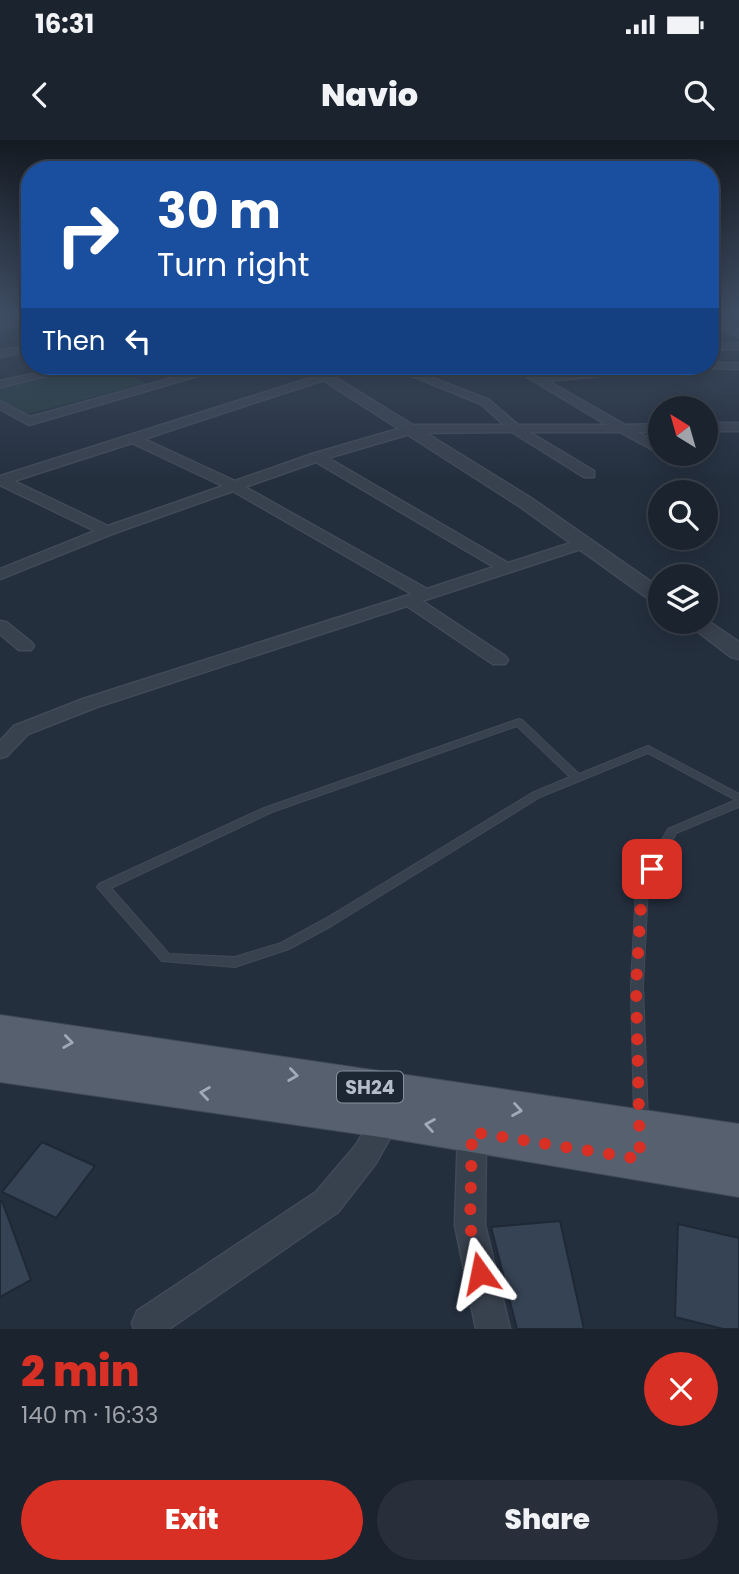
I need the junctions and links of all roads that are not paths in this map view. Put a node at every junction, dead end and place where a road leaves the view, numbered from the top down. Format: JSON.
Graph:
{"nodes":[{"id":1,"x":42,"y":375,"type":"edge"},
{"id":2,"x":195,"y":375,"type":"edge"},
{"id":3,"x":320,"y":375,"type":"edge"},
{"id":4,"x":416,"y":375,"type":"edge"},
{"id":5,"x":531,"y":375,"type":"edge"},
{"id":6,"x":577,"y":375,"type":"edge"},
{"id":7,"x":323,"y":377,"type":"junction"},
{"id":8,"x":538,"y":379,"type":"junction"},
{"id":9,"x":0,"y":384,"type":"edge"},
{"id":10,"x":0,"y":404,"type":"edge"},
{"id":11,"x":718,"y":427,"type":"edge"},
{"id":12,"x":739,"y":427,"type":"edge"},
{"id":13,"x":648,"y":428,"type":"edge"},
{"id":14,"x":412,"y":429,"type":"junction"},
{"id":15,"x":623,"y":429,"type":"junction"},
{"id":16,"x":517,"y":430,"type":"junction"},
{"id":17,"x":132,"y":438,"type":"junction"},
{"id":18,"x":648,"y":443,"type":"edge"},
{"id":19,"x":317,"y":457,"type":"junction"},
{"id":20,"x":589,"y":474,"type":"dead end"},
{"id":21,"x":0,"y":481,"type":"edge"},
{"id":22,"x":234,"y":486,"type":"junction"},
{"id":23,"x":107,"y":531,"type":"junction"},
{"id":24,"x":582,"y":544,"type":"junction"},
{"id":25,"x":506,"y":568,"type":"junction"},
{"id":26,"x":0,"y":574,"type":"edge"},
{"id":27,"x":648,"y":590,"type":"edge"},
{"id":28,"x":416,"y":596,"type":"junction"},
{"id":29,"x":0,"y":626,"type":"edge"},
{"id":30,"x":713,"y":634,"type":"edge"},
{"id":31,"x":24,"y":646,"type":"dead end"},
{"id":32,"x":739,"y":652,"type":"edge"},
{"id":33,"x":499,"y":660,"type":"dead end"},
{"id":34,"x":0,"y":752,"type":"edge"},
{"id":35,"x":577,"y":778,"type":"junction"},
{"id":36,"x":739,"y":800,"type":"edge"},
{"id":37,"x":0,"y":1032,"type":"edge"},
{"id":38,"x":0,"y":1064,"type":"edge"},
{"id":39,"x":387,"y":1118,"type":"junction"},
{"id":40,"x":472,"y":1132,"type":"junction"},
{"id":41,"x":641,"y":1144,"type":"junction"},
{"id":42,"x":739,"y":1144,"type":"edge"},
{"id":43,"x":739,"y":1175,"type":"edge"},
{"id":44,"x":151,"y":1329,"type":"edge"},
{"id":45,"x":494,"y":1329,"type":"edge"}],
"edges":[{"from":1,"to":9,"type":"street"},
{"from":2,"to":10,"type":"street"},
{"from":3,"to":7,"type":"street"},
{"from":4,"to":16,"type":"street"},
{"from":5,"to":8,"type":"street"},
{"from":6,"to":8,"type":"street"},
{"from":7,"to":14,"type":"street"},
{"from":7,"to":17,"type":"street"},
{"from":8,"to":15,"type":"street"},
{"from":11,"to":12,"type":"street"},
{"from":13,"to":15,"type":"street"},
{"from":14,"to":16,"type":"street"},
{"from":14,"to":19,"type":"street"},
{"from":14,"to":24,"type":"street"},
{"from":15,"to":16,"type":"street"},
{"from":15,"to":18,"type":"street"},
{"from":16,"to":20,"type":"street"},
{"from":17,"to":21,"type":"street"},
{"from":17,"to":22,"type":"street"},
{"from":19,"to":22,"type":"street"},
{"from":19,"to":25,"type":"street"},
{"from":21,"to":23,"type":"street"},
{"from":22,"to":23,"type":"street"},
{"from":22,"to":28,"type":"street"},
{"from":23,"to":26,"type":"street"},
{"from":24,"to":25,"type":"street"},
{"from":24,"to":27,"type":"street"},
{"from":25,"to":28,"type":"street"},
{"from":28,"to":33,"type":"street"},
{"from":28,"to":34,"type":"street"},
{"from":29,"to":31,"type":"street"},
{"from":30,"to":32,"type":"street"},
{"from":35,"to":35,"type":"lane"},
{"from":35,"to":36,"type":"lane"},
{"from":36,"to":41,"type":"lane"},
{"from":37,"to":41,"type":"main road","number":"SH24","one_way":true},
{"from":39,"to":38,"type":"main road","number":"SH24","one_way":true},
{"from":40,"to":39,"type":"main road","number":"SH24","one_way":true},
{"from":39,"to":44,"type":"street"},
{"from":40,"to":41,"type":"main road","number":"SH24"},
{"from":40,"to":45,"type":"street"},
{"from":41,"to":42,"type":"main road","number":"SH24"},
{"from":41,"to":43,"type":"main road","number":"SH24"}]}
